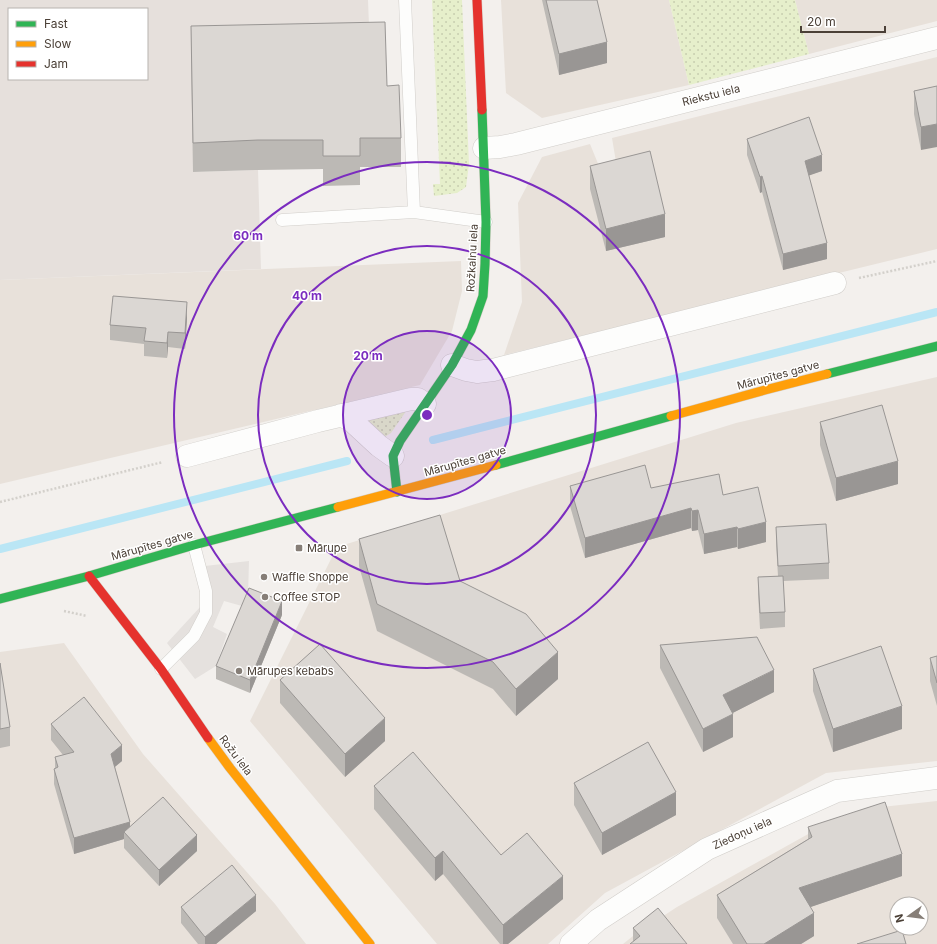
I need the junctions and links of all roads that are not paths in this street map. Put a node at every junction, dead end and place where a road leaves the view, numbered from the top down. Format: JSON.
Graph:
{"nodes":[{"id":1,"x":405,"y":0,"type":"edge"},
{"id":2,"x":477,"y":0,"type":"edge"},
{"id":3,"x":937,"y":38,"type":"edge"},
{"id":4,"x":484,"y":148,"type":"junction"},
{"id":5,"x":414,"y":212,"type":"junction"},
{"id":6,"x":282,"y":220,"type":"dead end"},
{"id":7,"x":486,"y":222,"type":"junction"},
{"id":8,"x":835,"y":283,"type":"road end"},
{"id":9,"x":937,"y":346,"type":"edge"},
{"id":10,"x":452,"y":365,"type":"junction"},
{"id":11,"x":425,"y":404,"type":"junction"},
{"id":12,"x":341,"y":416,"type":"junction"},
{"id":13,"x":187,"y":456,"type":"road end"},
{"id":14,"x":393,"y":456,"type":"junction"},
{"id":15,"x":397,"y":492,"type":"junction"},
{"id":16,"x":194,"y":545,"type":"junction"},
{"id":17,"x":89,"y":576,"type":"junction"},
{"id":18,"x":0,"y":600,"type":"edge"},
{"id":19,"x":161,"y":669,"type":"junction"},
{"id":20,"x":937,"y":778,"type":"edge"},
{"id":21,"x":370,"y":944,"type":"edge"},
{"id":22,"x":571,"y":944,"type":"edge"}],
"edges":[{"from":1,"to":5,"type":"lane"},
{"from":2,"to":4,"type":"street","name":"Rožkalnu iela"},
{"from":3,"to":4,"type":"street","name":"Riekstu iela"},
{"from":4,"to":7,"type":"street","name":"Rožkalnu iela"},
{"from":5,"to":6,"type":"lane"},
{"from":5,"to":7,"type":"lane"},
{"from":7,"to":10,"type":"street","name":"Rožkalnu iela"},
{"from":8,"to":10,"type":"street"},
{"from":9,"to":15,"type":"street","name":"Mārupītes gatve"},
{"from":10,"to":11,"type":"street","name":"Rožkalnu iela"},
{"from":11,"to":12,"type":"street"},
{"from":11,"to":14,"type":"street","name":"Rožkalnu iela"},
{"from":12,"to":13,"type":"street"},
{"from":12,"to":14,"type":"street"},
{"from":14,"to":15,"type":"street"},
{"from":15,"to":16,"type":"street","name":"Mārupītes gatve"},
{"from":16,"to":17,"type":"street","name":"Mārupītes gatve"},
{"from":16,"to":19,"type":"lane"},
{"from":17,"to":18,"type":"street","name":"Mārupītes gatve"},
{"from":17,"to":19,"type":"street","name":"Rožu iela"},
{"from":19,"to":21,"type":"street","name":"Rožu iela"},
{"from":20,"to":22,"type":"street","name":"Ziedoņu iela"}]}
